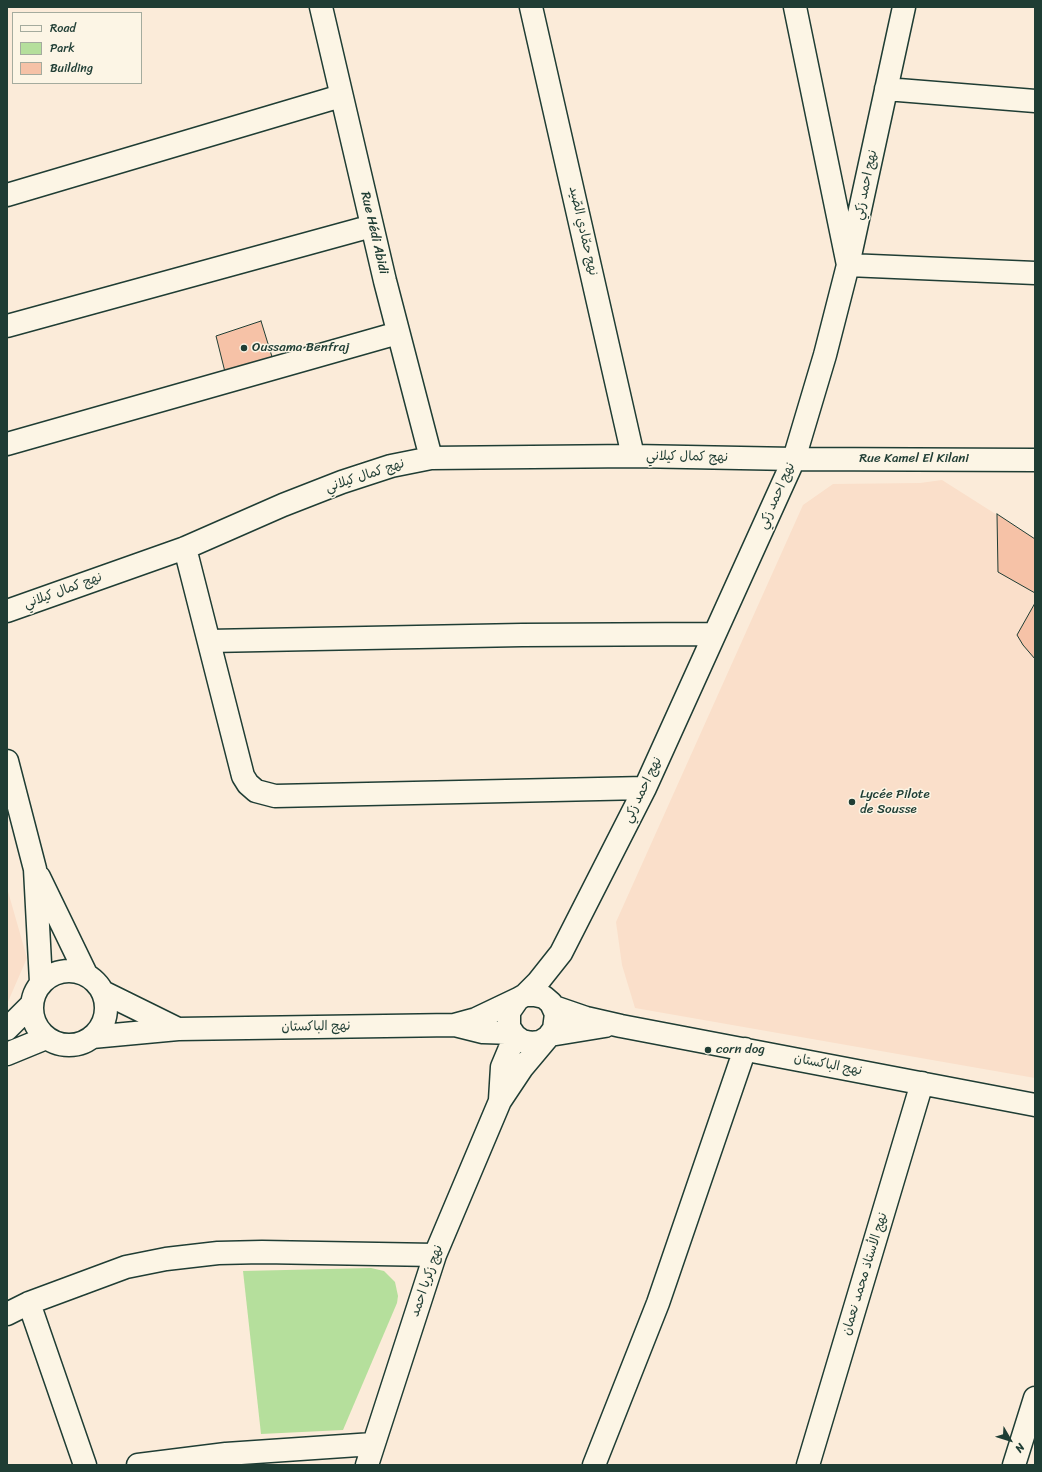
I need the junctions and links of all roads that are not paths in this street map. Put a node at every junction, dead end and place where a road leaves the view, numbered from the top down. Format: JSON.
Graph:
{"nodes":[{"id":1,"x":321,"y":7,"type":"edge"},
{"id":2,"x":531,"y":7,"type":"edge"},
{"id":3,"x":796,"y":7,"type":"edge"},
{"id":4,"x":904,"y":7,"type":"edge"},
{"id":5,"x":886,"y":89,"type":"junction"},
{"id":6,"x":341,"y":96,"type":"junction"},
{"id":7,"x":1035,"y":101,"type":"edge"},
{"id":8,"x":7,"y":195,"type":"edge"},
{"id":9,"x":372,"y":226,"type":"junction"},
{"id":10,"x":848,"y":265,"type":"junction"},
{"id":11,"x":1035,"y":273,"type":"edge"},
{"id":12,"x":7,"y":326,"type":"edge"},
{"id":13,"x":398,"y":333,"type":"junction"},
{"id":14,"x":7,"y":444,"type":"edge"},
{"id":15,"x":633,"y":456,"type":"junction"},
{"id":16,"x":431,"y":458,"type":"junction"},
{"id":17,"x":794,"y":459,"type":"junction"},
{"id":18,"x":1035,"y":460,"type":"edge"},
{"id":19,"x":185,"y":548,"type":"junction"},
{"id":20,"x":7,"y":611,"type":"edge"},
{"id":21,"x":714,"y":634,"type":"junction"},
{"id":22,"x":209,"y":641,"type":"junction"},
{"id":23,"x":7,"y":762,"type":"edge"},
{"id":24,"x":644,"y":788,"type":"junction"},
{"id":25,"x":35,"y":869,"type":"junction"},
{"id":26,"x":561,"y":953,"type":"junction"},
{"id":27,"x":86,"y":974,"type":"junction"},
{"id":28,"x":41,"y":982,"type":"junction"},
{"id":29,"x":103,"y":992,"type":"junction"},
{"id":30,"x":522,"y":997,"type":"junction"},
{"id":31,"x":31,"y":1005,"type":"junction"},
{"id":32,"x":552,"y":1005,"type":"junction"},
{"id":33,"x":454,"y":1025,"type":"junction"},
{"id":34,"x":620,"y":1026,"type":"junction"},
{"id":35,"x":7,"y":1029,"type":"edge"},
{"id":36,"x":178,"y":1029,"type":"junction"},
{"id":37,"x":514,"y":1035,"type":"junction"},
{"id":38,"x":549,"y":1036,"type":"junction"},
{"id":39,"x":92,"y":1037,"type":"junction"},
{"id":40,"x":46,"y":1038,"type":"junction"},
{"id":41,"x":745,"y":1049,"type":"junction"},
{"id":42,"x":7,"y":1054,"type":"edge"},
{"id":43,"x":922,"y":1083,"type":"junction"},
{"id":44,"x":500,"y":1101,"type":"junction"},
{"id":45,"x":1035,"y":1105,"type":"edge"},
{"id":46,"x":435,"y":1255,"type":"junction"},
{"id":47,"x":29,"y":1304,"type":"junction"},
{"id":48,"x":7,"y":1314,"type":"edge"},
{"id":49,"x":1035,"y":1398,"type":"edge"},
{"id":50,"x":373,"y":1444,"type":"junction"},
{"id":51,"x":85,"y":1465,"type":"edge"},
{"id":52,"x":138,"y":1465,"type":"edge"},
{"id":53,"x":367,"y":1465,"type":"edge"},
{"id":54,"x":594,"y":1465,"type":"edge"},
{"id":55,"x":808,"y":1465,"type":"edge"},
{"id":56,"x":1014,"y":1465,"type":"edge"}],
"edges":[{"from":1,"to":6,"type":"street","name":"Rue Hédi Abidi"},
{"from":2,"to":15,"type":"street","name":"نهج حمّادي الصّيد"},
{"from":3,"to":10,"type":"street"},
{"from":4,"to":5,"type":"street","name":"نهج احمد زكي"},
{"from":5,"to":7,"type":"street"},
{"from":5,"to":10,"type":"street","name":"نهج احمد زكي"},
{"from":6,"to":8,"type":"street"},
{"from":6,"to":9,"type":"street","name":"Rue Hédi Abidi"},
{"from":9,"to":12,"type":"street"},
{"from":9,"to":13,"type":"street","name":"Rue Hédi Abidi"},
{"from":10,"to":11,"type":"street"},
{"from":10,"to":17,"type":"street","name":"نهج احمد زكي"},
{"from":13,"to":14,"type":"street"},
{"from":13,"to":16,"type":"street","name":"Rue Hédi Abidi"},
{"from":15,"to":16,"type":"street","name":"نهج كمال كيلاني"},
{"from":15,"to":17,"type":"street","name":"نهج كمال كيلاني"},
{"from":16,"to":19,"type":"street","name":"نهج كمال كيلاني"},
{"from":17,"to":18,"type":"street","name":"Rue Kamel El Kilani"},
{"from":17,"to":21,"type":"street","name":"نهج احمد زكي"},
{"from":19,"to":20,"type":"street","name":"نهج كمال كيلاني"},
{"from":19,"to":22,"type":"street"},
{"from":21,"to":22,"type":"street"},
{"from":21,"to":24,"type":"street","name":"نهج احمد زكي"},
{"from":22,"to":24,"type":"street"},
{"from":23,"to":25,"type":"street"},
{"from":24,"to":26,"type":"street","name":"نهج احمد زكي"},
{"from":25,"to":27,"type":"street"},
{"from":25,"to":28,"type":"street"},
{"from":26,"to":30,"type":"street","name":"نهج احمد زكي"},
{"from":26,"to":32,"type":"street","name":"نهج احمد زكي"},
{"from":27,"to":28,"type":"street"},
{"from":27,"to":29,"type":"street"},
{"from":28,"to":31,"type":"street"},
{"from":29,"to":36,"type":"street","name":"نهج الباكستان"},
{"from":29,"to":39,"type":"street"},
{"from":30,"to":32,"type":"street"},
{"from":30,"to":33,"type":"street","name":"نهج الباكستان"},
{"from":30,"to":37,"type":"street"},
{"from":31,"to":35,"type":"street"},
{"from":31,"to":40,"type":"street"},
{"from":32,"to":34,"type":"street","name":"نهج الباكستان"},
{"from":32,"to":38,"type":"street"},
{"from":33,"to":36,"type":"street","name":"نهج الباكستان"},
{"from":33,"to":37,"type":"street","name":"نهج الباكستان"},
{"from":34,"to":38,"type":"street","name":"نهج الباكستان"},
{"from":34,"to":41,"type":"street","name":"نهج الباكستان"},
{"from":36,"to":39,"type":"street","name":"نهج الباكستان"},
{"from":37,"to":38,"type":"street"},
{"from":37,"to":44,"type":"street","name":"نهج زكريا احمد"},
{"from":38,"to":44,"type":"street","name":"نهج زكريا احمد"},
{"from":39,"to":40,"type":"street"},
{"from":40,"to":42,"type":"street"},
{"from":41,"to":43,"type":"street","name":"نهج الباكستان"},
{"from":41,"to":54,"type":"street"},
{"from":43,"to":45,"type":"street","name":"نهج الباكستان"},
{"from":43,"to":55,"type":"street","name":"نهج الأستاذ محمد نعمان"},
{"from":44,"to":46,"type":"street","name":"نهج زكريا احمد"},
{"from":46,"to":47,"type":"street"},
{"from":46,"to":50,"type":"street","name":"نهج زكريا احمد"},
{"from":47,"to":48,"type":"street"},
{"from":47,"to":51,"type":"street"},
{"from":49,"to":56,"type":"street"},
{"from":50,"to":52,"type":"street"},
{"from":50,"to":53,"type":"street","name":"نهج زكريا احمد"}]}
